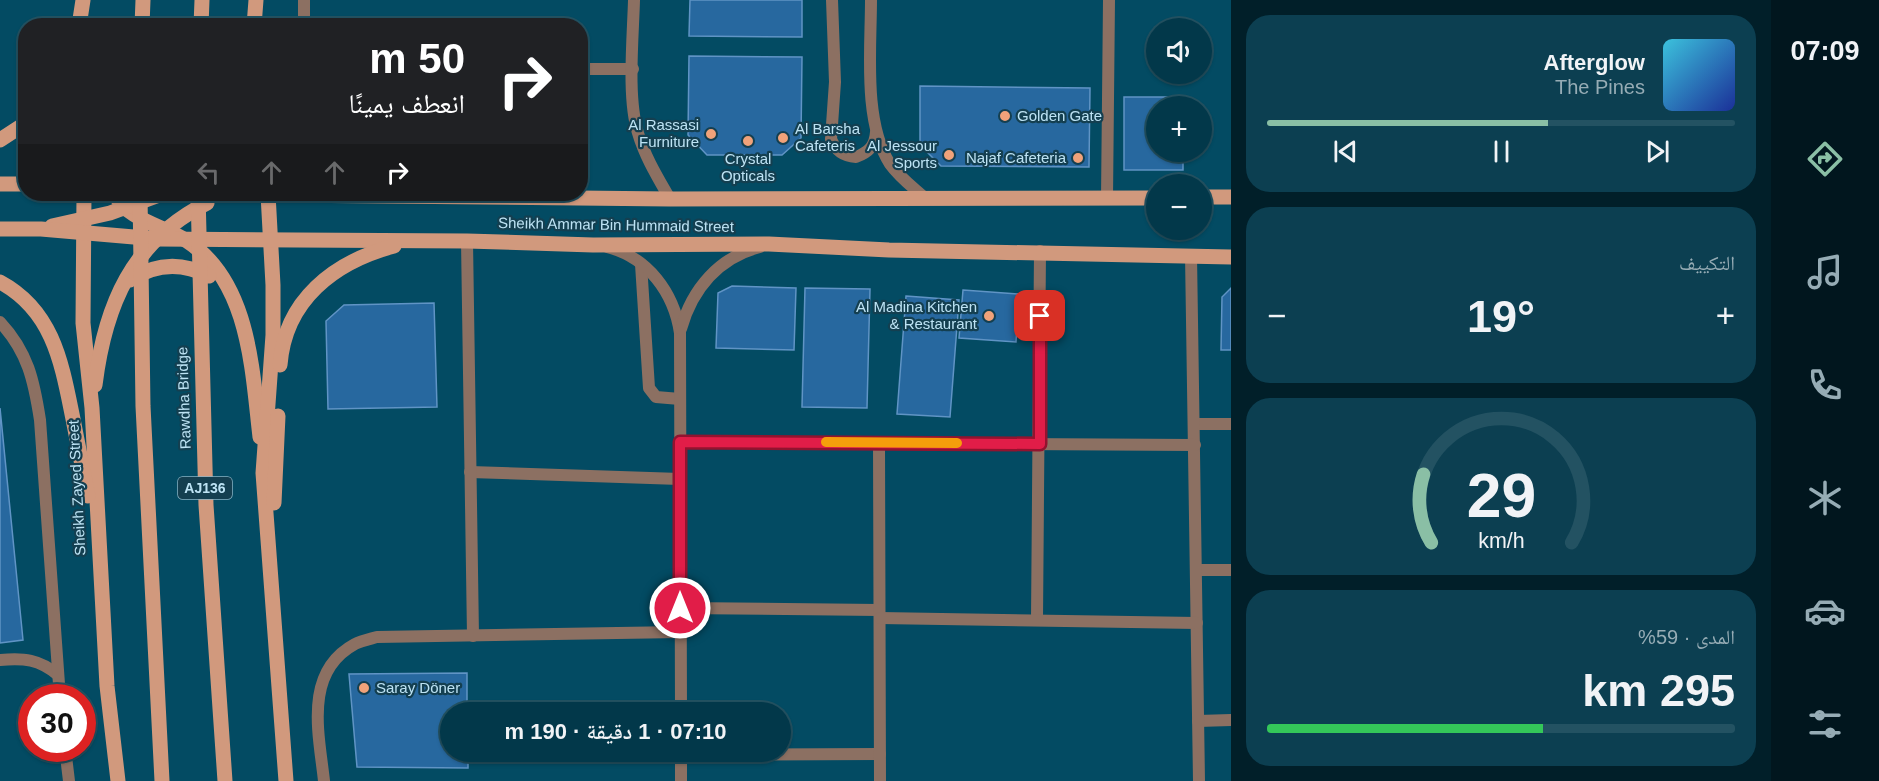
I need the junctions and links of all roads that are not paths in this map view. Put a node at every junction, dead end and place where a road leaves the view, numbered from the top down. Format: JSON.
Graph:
{"nodes":[{"id":1,"x":85,"y":0,"type":"edge"},
{"id":2,"x":143,"y":0,"type":"edge"},
{"id":3,"x":202,"y":0,"type":"edge"},
{"id":4,"x":257,"y":0,"type":"edge"},
{"id":5,"x":304,"y":0,"type":"edge"},
{"id":6,"x":634,"y":0,"type":"edge"},
{"id":7,"x":832,"y":0,"type":"edge"},
{"id":8,"x":871,"y":0,"type":"edge"},
{"id":9,"x":1109,"y":0,"type":"edge"},
{"id":10,"x":81,"y":18,"type":"edge"},
{"id":11,"x":86,"y":18,"type":"edge"},
{"id":12,"x":142,"y":18,"type":"edge"},
{"id":13,"x":201,"y":18,"type":"edge"},
{"id":14,"x":255,"y":18,"type":"edge"},
{"id":15,"x":259,"y":18,"type":"edge"},
{"id":16,"x":304,"y":18,"type":"edge"},
{"id":17,"x":588,"y":69,"type":"edge"},
{"id":18,"x":633,"y":69,"type":"junction"},
{"id":19,"x":18,"y":128,"type":"edge"},
{"id":20,"x":876,"y":132,"type":"junction"},
{"id":21,"x":0,"y":140,"type":"edge"},
{"id":22,"x":0,"y":184,"type":"edge"},
{"id":23,"x":18,"y":184,"type":"edge"},
{"id":24,"x":588,"y":197,"type":"edge"},
{"id":25,"x":1212,"y":197,"type":"edge"},
{"id":26,"x":1231,"y":197,"type":"edge"},
{"id":27,"x":1107,"y":198,"type":"junction"},
{"id":28,"x":1146,"y":198,"type":"edge"},
{"id":29,"x":670,"y":199,"type":"junction"},
{"id":30,"x":926,"y":200,"type":"junction"},
{"id":31,"x":84,"y":201,"type":"edge"},
{"id":32,"x":121,"y":201,"type":"edge"},
{"id":33,"x":140,"y":201,"type":"edge"},
{"id":34,"x":143,"y":201,"type":"edge"},
{"id":35,"x":198,"y":201,"type":"edge"},
{"id":36,"x":214,"y":201,"type":"edge"},
{"id":37,"x":268,"y":201,"type":"edge"},
{"id":38,"x":126,"y":207,"type":"junction"},
{"id":39,"x":84,"y":226,"type":"junction"},
{"id":40,"x":0,"y":229,"type":"edge"},
{"id":41,"x":161,"y":234,"type":"junction"},
{"id":42,"x":184,"y":239,"type":"junction"},
{"id":43,"x":270,"y":240,"type":"junction"},
{"id":44,"x":413,"y":241,"type":"junction"},
{"id":45,"x":467,"y":241,"type":"junction"},
{"id":46,"x":769,"y":244,"type":"junction"},
{"id":47,"x":593,"y":245,"type":"junction"},
{"id":48,"x":1040,"y":251,"type":"junction"},
{"id":49,"x":1191,"y":255,"type":"junction"},
{"id":50,"x":1231,"y":257,"type":"edge"},
{"id":51,"x":641,"y":264,"type":"junction"},
{"id":52,"x":0,"y":282,"type":"edge"},
{"id":53,"x":121,"y":286,"type":"junction"},
{"id":54,"x":227,"y":287,"type":"junction"},
{"id":55,"x":0,"y":322,"type":"edge"},
{"id":56,"x":680,"y":333,"type":"junction"},
{"id":57,"x":680,"y":399,"type":"junction"},
{"id":58,"x":92,"y":408,"type":"junction"},
{"id":59,"x":1194,"y":424,"type":"junction"},
{"id":60,"x":1231,"y":424,"type":"edge"},
{"id":61,"x":680,"y":442,"type":"junction"},
{"id":62,"x":879,"y":443,"type":"junction"},
{"id":63,"x":1040,"y":444,"type":"junction"},
{"id":64,"x":1195,"y":445,"type":"junction"},
{"id":65,"x":263,"y":472,"type":"junction"},
{"id":66,"x":470,"y":472,"type":"junction"},
{"id":67,"x":680,"y":479,"type":"junction"},
{"id":68,"x":98,"y":540,"type":"junction"},
{"id":69,"x":271,"y":566,"type":"junction"},
{"id":70,"x":1196,"y":570,"type":"junction"},
{"id":71,"x":1231,"y":570,"type":"edge"},
{"id":72,"x":680,"y":608,"type":"junction"},
{"id":73,"x":880,"y":614,"type":"junction"},
{"id":74,"x":1037,"y":620,"type":"junction"},
{"id":75,"x":1197,"y":623,"type":"junction"},
{"id":76,"x":680,"y":632,"type":"junction"},
{"id":77,"x":473,"y":636,"type":"junction"},
{"id":78,"x":0,"y":660,"type":"edge"},
{"id":79,"x":58,"y":675,"type":"junction"},
{"id":80,"x":59,"y":684,"type":"edge"},
{"id":81,"x":681,"y":702,"type":"edge"},
{"id":82,"x":1231,"y":720,"type":"edge"},
{"id":83,"x":1198,"y":721,"type":"junction"},
{"id":84,"x":791,"y":754,"type":"edge"},
{"id":85,"x":880,"y":754,"type":"junction"},
{"id":86,"x":67,"y":762,"type":"edge"},
{"id":87,"x":681,"y":762,"type":"edge"},
{"id":88,"x":69,"y":781,"type":"edge"},
{"id":89,"x":118,"y":781,"type":"edge"},
{"id":90,"x":162,"y":781,"type":"edge"},
{"id":91,"x":225,"y":781,"type":"edge"},
{"id":92,"x":286,"y":781,"type":"edge"},
{"id":93,"x":324,"y":781,"type":"edge"},
{"id":94,"x":681,"y":781,"type":"edge"},
{"id":95,"x":880,"y":781,"type":"edge"},
{"id":96,"x":1199,"y":781,"type":"edge"}],
"edges":[{"from":1,"to":10,"type":"main road"},
{"from":1,"to":11,"type":"main road"},
{"from":2,"to":12,"type":"main road"},
{"from":3,"to":13,"type":"main road"},
{"from":4,"to":14,"type":"main road"},
{"from":4,"to":15,"type":"main road"},
{"from":5,"to":16,"type":"street"},
{"from":6,"to":18,"type":"street"},
{"from":7,"to":20,"type":"street"},
{"from":8,"to":20,"type":"street"},
{"from":9,"to":27,"type":"street"},
{"from":17,"to":18,"type":"street"},
{"from":18,"to":29,"type":"street"},
{"from":19,"to":21,"type":"main road"},
{"from":20,"to":30,"type":"street"},
{"from":22,"to":23,"type":"main road"},
{"from":24,"to":29,"type":"main road","name":"Sheikh Ammar Bin Hummaid Street"},
{"from":25,"to":26,"type":"main road"},
{"from":27,"to":28,"type":"main road","name":"Sheikh Ammar Bin Hummaid Street"},
{"from":27,"to":30,"type":"main road","name":"Sheikh Ammar Bin Hummaid Street"},
{"from":29,"to":30,"type":"main road","name":"Sheikh Ammar Bin Hummaid Street"},
{"from":31,"to":39,"type":"main road","name":"Sheikh Zayed Street"},
{"from":32,"to":38,"type":"main road"},
{"from":33,"to":90,"type":"main road","bridge":true},
{"from":34,"to":38,"type":"main road"},
{"from":35,"to":91,"type":"main road","name":"Rawdha Bridge","number":"AJ136","bridge":true},
{"from":36,"to":41,"type":"main road"},
{"from":37,"to":43,"type":"main road"},
{"from":38,"to":39,"type":"main road"},
{"from":38,"to":41,"type":"main road"},
{"from":39,"to":40,"type":"main road","name":"Sheikh Ammar Bin Hummaid Street"},
{"from":39,"to":41,"type":"main road","name":"Sheikh Ammar Bin Hummaid Street"},
{"from":39,"to":58,"type":"main road","name":"Sheikh Zayed Street"},
{"from":41,"to":42,"type":"main road","name":"Sheikh Ammar Bin Hummaid Street"},
{"from":41,"to":53,"type":"main road"},
{"from":42,"to":43,"type":"main road","name":"Sheikh Ammar Bin Hummaid Street"},
{"from":42,"to":54,"type":"main road"},
{"from":43,"to":44,"type":"main road","name":"Sheikh Ammar Bin Hummaid Street"},
{"from":43,"to":65,"type":"main road"},
{"from":44,"to":45,"type":"main road","name":"Sheikh Ammar Bin Hummaid Street"},
{"from":44,"to":69,"type":"main road"},
{"from":45,"to":47,"type":"main road","name":"Sheikh Ammar Bin Hummaid Street"},
{"from":45,"to":66,"type":"street"},
{"from":46,"to":47,"type":"main road","name":"Sheikh Ammar Bin Hummaid Street"},
{"from":46,"to":48,"type":"main road","name":"Sheikh Ammar Bin Hummaid Street"},
{"from":46,"to":56,"type":"street"},
{"from":47,"to":51,"type":"street"},
{"from":48,"to":49,"type":"main road","name":"Sheikh Ammar Bin Hummaid Street"},
{"from":48,"to":63,"type":"street"},
{"from":49,"to":50,"type":"main road","name":"Sheikh Ammar Bin Hummaid Street"},
{"from":49,"to":59,"type":"street"},
{"from":51,"to":56,"type":"street"},
{"from":51,"to":57,"type":"street"},
{"from":52,"to":68,"type":"main road"},
{"from":53,"to":54,"type":"main road"},
{"from":53,"to":58,"type":"main road"},
{"from":54,"to":65,"type":"main road"},
{"from":55,"to":79,"type":"street"},
{"from":56,"to":57,"type":"street"},
{"from":57,"to":61,"type":"street"},
{"from":58,"to":68,"type":"main road","name":"Sheikh Zayed Street"},
{"from":59,"to":60,"type":"street"},
{"from":59,"to":64,"type":"street"},
{"from":61,"to":62,"type":"street"},
{"from":61,"to":67,"type":"street"},
{"from":62,"to":63,"type":"street"},
{"from":62,"to":73,"type":"street"},
{"from":63,"to":64,"type":"street"},
{"from":63,"to":74,"type":"street"},
{"from":64,"to":70,"type":"street"},
{"from":65,"to":69,"type":"main road"},
{"from":66,"to":67,"type":"street"},
{"from":66,"to":77,"type":"street"},
{"from":67,"to":72,"type":"street"},
{"from":68,"to":89,"type":"main road","name":"Sheikh Zayed Street"},
{"from":69,"to":92,"type":"main road"},
{"from":70,"to":71,"type":"street"},
{"from":70,"to":75,"type":"street"},
{"from":72,"to":73,"type":"street"},
{"from":72,"to":76,"type":"street"},
{"from":73,"to":74,"type":"street"},
{"from":73,"to":85,"type":"street"},
{"from":74,"to":75,"type":"street"},
{"from":75,"to":83,"type":"street"},
{"from":76,"to":77,"type":"street"},
{"from":76,"to":81,"type":"street"},
{"from":77,"to":93,"type":"street"},
{"from":78,"to":79,"type":"street"},
{"from":79,"to":80,"type":"street"},
{"from":82,"to":83,"type":"street"},
{"from":83,"to":96,"type":"street"},
{"from":84,"to":85,"type":"street"},
{"from":85,"to":95,"type":"street"},
{"from":86,"to":88,"type":"street"},
{"from":87,"to":94,"type":"street"}]}
